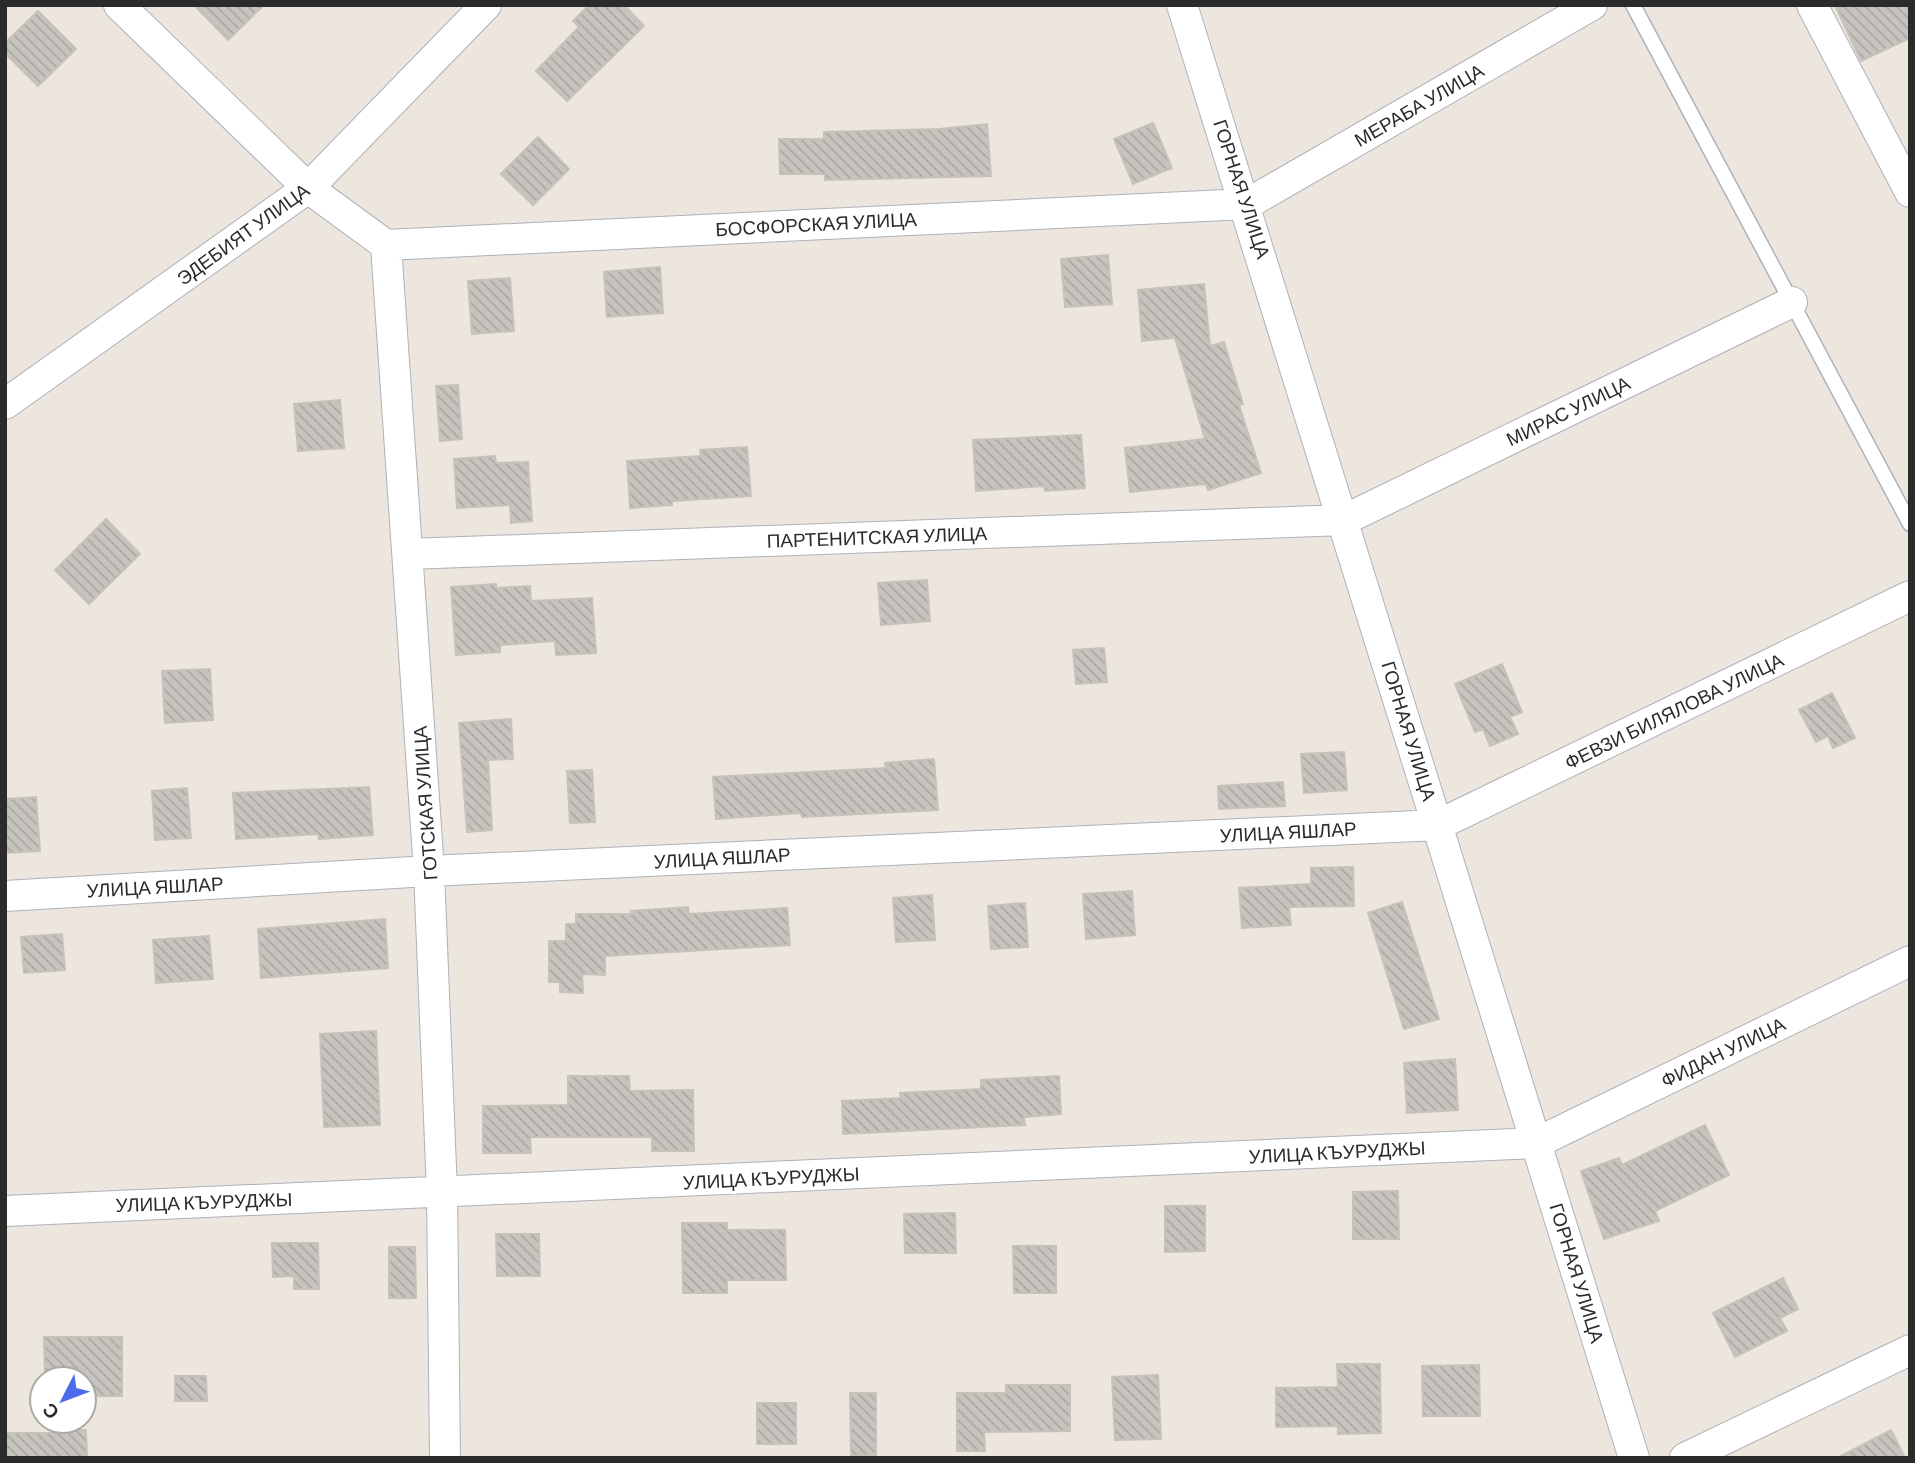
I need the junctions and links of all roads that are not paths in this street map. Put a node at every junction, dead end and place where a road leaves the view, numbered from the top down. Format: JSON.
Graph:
{"nodes":[{"id":1,"x":119,"y":5,"type":"edge"},
{"id":2,"x":485,"y":5,"type":"edge"},
{"id":3,"x":1182,"y":5,"type":"edge"},
{"id":4,"x":1592,"y":5,"type":"edge"},
{"id":5,"x":1633,"y":5,"type":"edge"},
{"id":6,"x":1812,"y":5,"type":"edge"},
{"id":7,"x":308,"y":188,"type":"junction"},
{"id":8,"x":1910,"y":192,"type":"edge"},
{"id":9,"x":1247,"y":204,"type":"junction"},
{"id":10,"x":386,"y":245,"type":"junction"},
{"id":11,"x":1792,"y":302,"type":"junction"},
{"id":12,"x":5,"y":404,"type":"edge"},
{"id":13,"x":1344,"y":520,"type":"junction"},
{"id":14,"x":1910,"y":524,"type":"edge"},
{"id":15,"x":409,"y":554,"type":"junction"},
{"id":16,"x":1910,"y":596,"type":"edge"},
{"id":17,"x":1438,"y":825,"type":"junction"},
{"id":18,"x":429,"y":871,"type":"junction"},
{"id":19,"x":5,"y":896,"type":"edge"},
{"id":20,"x":1910,"y":961,"type":"edge"},
{"id":21,"x":1536,"y":1143,"type":"junction"},
{"id":22,"x":442,"y":1192,"type":"junction"},
{"id":23,"x":5,"y":1211,"type":"edge"},
{"id":24,"x":1910,"y":1350,"type":"edge"},
{"id":25,"x":445,"y":1458,"type":"edge"},
{"id":26,"x":1634,"y":1458,"type":"edge"},
{"id":27,"x":1685,"y":1458,"type":"edge"}],
"edges":[{"from":1,"to":7,"type":"street"},
{"from":2,"to":7,"type":"street","name":"ЭДЕБИЯТ УЛИЦА"},
{"from":3,"to":9,"type":"street","name":"ГОРНАЯ УЛИЦА"},
{"from":4,"to":9,"type":"street","name":"МЕРАБА УЛИЦА"},
{"from":5,"to":11,"type":"lane"},
{"from":6,"to":8,"type":"street"},
{"from":7,"to":10,"type":"street"},
{"from":7,"to":12,"type":"street","name":"ЭДЕБИЯТ УЛИЦА"},
{"from":9,"to":10,"type":"street","name":"БОСФОРСКАЯ УЛИЦА"},
{"from":9,"to":13,"type":"street","name":"ГОРНАЯ УЛИЦА"},
{"from":10,"to":15,"type":"street","name":"ГОТСКАЯ УЛИЦА"},
{"from":11,"to":13,"type":"street","name":"МИРАС УЛИЦА"},
{"from":11,"to":14,"type":"lane"},
{"from":13,"to":15,"type":"street","name":"ПАРТЕНИТСКАЯ УЛИЦА"},
{"from":13,"to":17,"type":"street","name":"ГОРНАЯ УЛИЦА"},
{"from":15,"to":18,"type":"street","name":"ГОТСКАЯ УЛИЦА"},
{"from":16,"to":17,"type":"street","name":"ФЕВЗИ БИЛЯЛОВА УЛИЦА"},
{"from":17,"to":18,"type":"street","name":"УЛИЦА ЯШЛАР"},
{"from":17,"to":21,"type":"street","name":"ГОРНАЯ УЛИЦА"},
{"from":18,"to":19,"type":"street","name":"УЛИЦА ЯШЛАР"},
{"from":18,"to":22,"type":"street","name":"ГОТСКАЯ УЛИЦА"},
{"from":20,"to":21,"type":"street","name":"ФИДАН УЛИЦА"},
{"from":21,"to":22,"type":"street","name":"УЛИЦА КЪУРУДЖЫ"},
{"from":21,"to":26,"type":"street","name":"ГОРНАЯ УЛИЦА"},
{"from":22,"to":23,"type":"street","name":"УЛИЦА КЪУРУДЖЫ"},
{"from":22,"to":25,"type":"street","name":"ГОТСКАЯ УЛИЦА"},
{"from":24,"to":27,"type":"street"}]}
